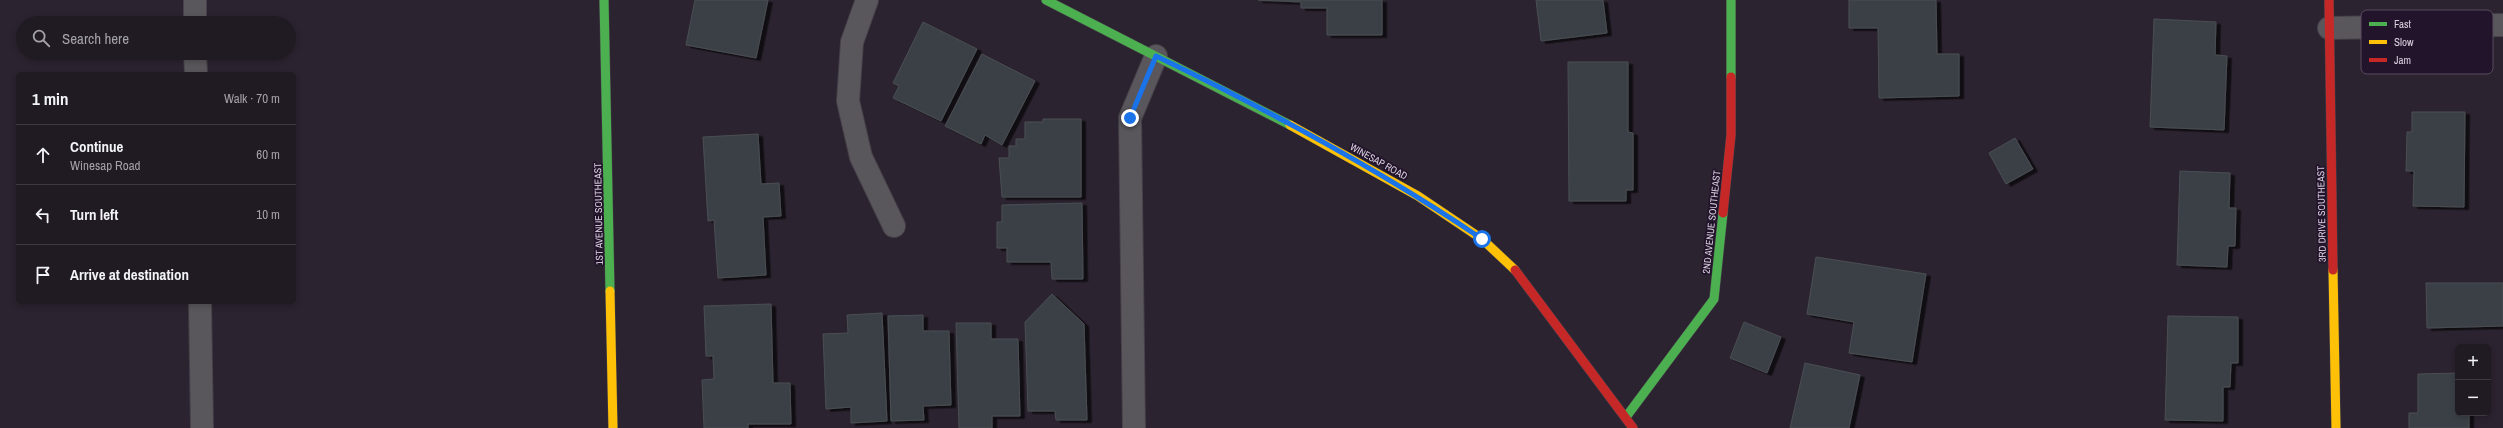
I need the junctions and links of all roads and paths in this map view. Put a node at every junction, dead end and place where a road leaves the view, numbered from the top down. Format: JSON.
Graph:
{"nodes":[{"id":1,"x":195,"y":0,"type":"edge"},
{"id":2,"x":604,"y":0,"type":"edge"},
{"id":3,"x":867,"y":0,"type":"edge"},
{"id":4,"x":1046,"y":0,"type":"edge"},
{"id":5,"x":1731,"y":0,"type":"edge"},
{"id":6,"x":2328,"y":0,"type":"edge"},
{"id":7,"x":195,"y":16,"type":"edge"},
{"id":8,"x":2493,"y":25,"type":"edge"},
{"id":9,"x":2503,"y":25,"type":"edge"},
{"id":10,"x":2361,"y":27,"type":"edge"},
{"id":11,"x":2329,"y":28,"type":"junction"},
{"id":12,"x":1156,"y":56,"type":"junction"},
{"id":13,"x":196,"y":60,"type":"edge"},
{"id":14,"x":196,"y":72,"type":"edge"},
{"id":15,"x":894,"y":226,"type":"dead end"},
{"id":16,"x":200,"y":304,"type":"edge"},
{"id":17,"x":1626,"y":417,"type":"junction"},
{"id":18,"x":202,"y":428,"type":"edge"},
{"id":19,"x":613,"y":428,"type":"edge"},
{"id":20,"x":1134,"y":428,"type":"edge"},
{"id":21,"x":1633,"y":428,"type":"edge"},
{"id":22,"x":2336,"y":428,"type":"edge"}],
"edges":[{"from":1,"to":7,"type":"street"},
{"from":2,"to":19,"type":"street","name":"1ST AVENUE SOUTHEAST"},
{"from":3,"to":15,"type":"street"},
{"from":4,"to":12,"type":"street","name":"WINESAP ROAD"},
{"from":5,"to":17,"type":"street","name":"2ND AVENUE SOUTHEAST"},
{"from":6,"to":11,"type":"street","name":"3RD DRIVE SOUTHEAST"},
{"from":8,"to":9,"type":"street"},
{"from":10,"to":11,"type":"street"},
{"from":11,"to":22,"type":"street","name":"3RD DRIVE SOUTHEAST"},
{"from":12,"to":17,"type":"street","name":"WINESAP ROAD"},
{"from":12,"to":20,"type":"street"},
{"from":13,"to":14,"type":"street"},
{"from":16,"to":18,"type":"street"},
{"from":17,"to":21,"type":"street","name":"WINESAP ROAD"}]}
